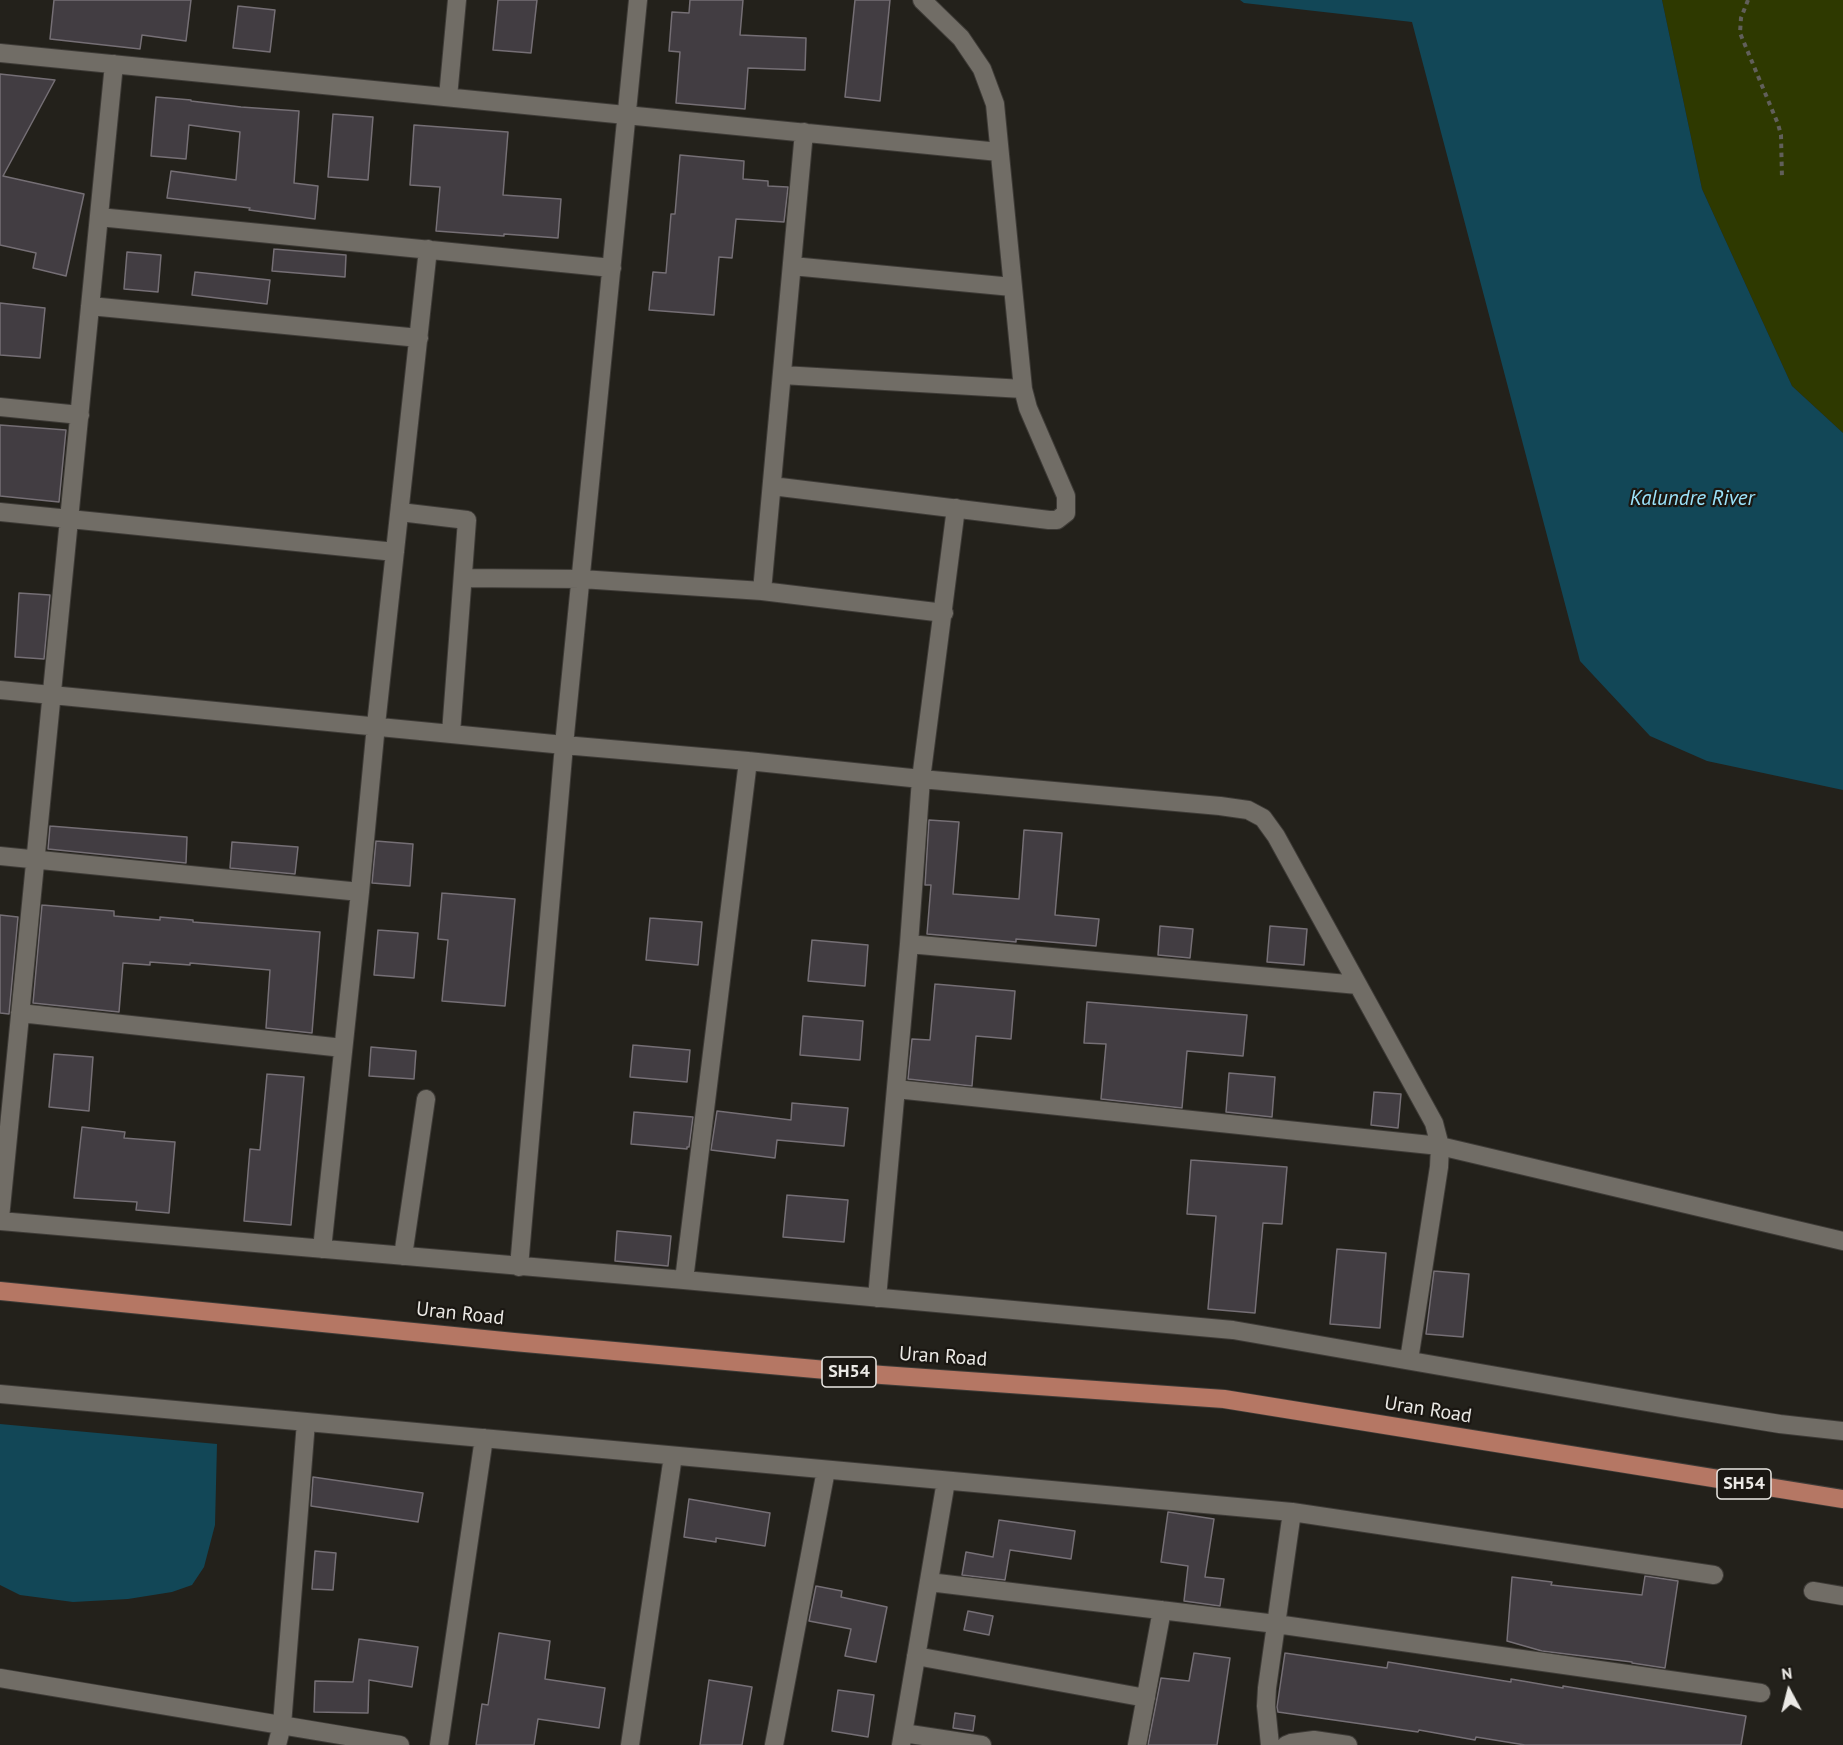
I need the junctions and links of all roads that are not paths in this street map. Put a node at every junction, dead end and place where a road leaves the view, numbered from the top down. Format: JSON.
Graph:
{"nodes":[{"id":1,"x":458,"y":0,"type":"edge"},
{"id":2,"x":638,"y":0,"type":"edge"},
{"id":3,"x":922,"y":0,"type":"edge"},
{"id":4,"x":0,"y":53,"type":"edge"},
{"id":5,"x":114,"y":64,"type":"junction"},
{"id":6,"x":448,"y":97,"type":"junction"},
{"id":7,"x":627,"y":114,"type":"junction"},
{"id":8,"x":804,"y":132,"type":"junction"},
{"id":9,"x":999,"y":152,"type":"junction"},
{"id":10,"x":99,"y":217,"type":"junction"},
{"id":11,"x":428,"y":249,"type":"junction"},
{"id":12,"x":792,"y":266,"type":"junction"},
{"id":13,"x":612,"y":268,"type":"junction"},
{"id":14,"x":1012,"y":287,"type":"junction"},
{"id":15,"x":90,"y":306,"type":"junction"},
{"id":16,"x":419,"y":339,"type":"junction"},
{"id":17,"x":782,"y":375,"type":"junction"},
{"id":18,"x":1023,"y":389,"type":"junction"},
{"id":19,"x":0,"y":407,"type":"edge"},
{"id":20,"x":80,"y":415,"type":"junction"},
{"id":21,"x":772,"y":486,"type":"junction"},
{"id":22,"x":956,"y":508,"type":"junction"},
{"id":23,"x":0,"y":512,"type":"edge"},
{"id":24,"x":400,"y":512,"type":"junction"},
{"id":25,"x":69,"y":519,"type":"junction"},
{"id":26,"x":395,"y":552,"type":"junction"},
{"id":27,"x":463,"y":578,"type":"junction"},
{"id":28,"x":581,"y":579,"type":"junction"},
{"id":29,"x":762,"y":591,"type":"junction"},
{"id":30,"x":944,"y":613,"type":"junction"},
{"id":31,"x":0,"y":690,"type":"edge"},
{"id":32,"x":52,"y":696,"type":"junction"},
{"id":33,"x":376,"y":725,"type":"junction"},
{"id":34,"x":451,"y":733,"type":"junction"},
{"id":35,"x":564,"y":745,"type":"junction"},
{"id":36,"x":748,"y":761,"type":"junction"},
{"id":37,"x":921,"y":779,"type":"junction"},
{"id":38,"x":0,"y":856,"type":"edge"},
{"id":39,"x":35,"y":860,"type":"junction"},
{"id":40,"x":360,"y":892,"type":"junction"},
{"id":41,"x":909,"y":944,"type":"junction"},
{"id":42,"x":1358,"y":985,"type":"junction"},
{"id":43,"x":20,"y":1013,"type":"junction"},
{"id":44,"x":343,"y":1048,"type":"junction"},
{"id":45,"x":896,"y":1089,"type":"junction"},
{"id":46,"x":426,"y":1099,"type":"dead end"},
{"id":47,"x":1440,"y":1146,"type":"junction"},
{"id":48,"x":0,"y":1219,"type":"edge"},
{"id":49,"x":1843,"y":1240,"type":"edge"},
{"id":50,"x":322,"y":1249,"type":"junction"},
{"id":51,"x":403,"y":1256,"type":"junction"},
{"id":52,"x":519,"y":1266,"type":"junction"},
{"id":53,"x":684,"y":1280,"type":"junction"},
{"id":54,"x":0,"y":1291,"type":"edge"},
{"id":55,"x":877,"y":1298,"type":"junction"},
{"id":56,"x":1409,"y":1360,"type":"junction"},
{"id":57,"x":0,"y":1394,"type":"edge"},
{"id":58,"x":306,"y":1422,"type":"junction"},
{"id":59,"x":1843,"y":1431,"type":"edge"},
{"id":60,"x":484,"y":1438,"type":"junction"},
{"id":61,"x":673,"y":1456,"type":"junction"},
{"id":62,"x":826,"y":1470,"type":"junction"},
{"id":63,"x":946,"y":1481,"type":"junction"},
{"id":64,"x":1843,"y":1499,"type":"edge"},
{"id":65,"x":1292,"y":1512,"type":"junction"},
{"id":66,"x":1714,"y":1575,"type":"dead end"},
{"id":67,"x":929,"y":1581,"type":"junction"},
{"id":68,"x":1813,"y":1591,"type":"dead end"},
{"id":69,"x":1843,"y":1596,"type":"edge"},
{"id":70,"x":1162,"y":1610,"type":"junction"},
{"id":71,"x":1276,"y":1624,"type":"junction"},
{"id":72,"x":916,"y":1656,"type":"junction"},
{"id":73,"x":0,"y":1678,"type":"edge"},
{"id":74,"x":1761,"y":1693,"type":"dead end"},
{"id":75,"x":1146,"y":1698,"type":"junction"},
{"id":76,"x":282,"y":1725,"type":"junction"},
{"id":77,"x":902,"y":1739,"type":"edge"},
{"id":78,"x":277,"y":1745,"type":"edge"},
{"id":79,"x":400,"y":1745,"type":"edge"},
{"id":80,"x":439,"y":1745,"type":"edge"},
{"id":81,"x":630,"y":1745,"type":"edge"},
{"id":82,"x":774,"y":1745,"type":"edge"},
{"id":83,"x":982,"y":1745,"type":"edge"},
{"id":84,"x":1137,"y":1745,"type":"edge"},
{"id":85,"x":1270,"y":1745,"type":"edge"},
{"id":86,"x":1286,"y":1745,"type":"edge"},
{"id":87,"x":1348,"y":1745,"type":"edge"}],
"edges":[{"from":1,"to":6,"type":"street"},
{"from":2,"to":7,"type":"street"},
{"from":3,"to":9,"type":"street"},
{"from":4,"to":5,"type":"street"},
{"from":5,"to":6,"type":"street"},
{"from":5,"to":10,"type":"street"},
{"from":6,"to":7,"type":"street"},
{"from":7,"to":8,"type":"street"},
{"from":7,"to":13,"type":"street"},
{"from":8,"to":9,"type":"street"},
{"from":8,"to":12,"type":"street"},
{"from":9,"to":14,"type":"street"},
{"from":10,"to":11,"type":"street"},
{"from":10,"to":15,"type":"street"},
{"from":11,"to":13,"type":"street"},
{"from":11,"to":16,"type":"street"},
{"from":12,"to":14,"type":"street"},
{"from":12,"to":17,"type":"street"},
{"from":13,"to":28,"type":"street"},
{"from":14,"to":18,"type":"street"},
{"from":15,"to":16,"type":"street"},
{"from":15,"to":20,"type":"street"},
{"from":16,"to":24,"type":"street"},
{"from":17,"to":18,"type":"street"},
{"from":17,"to":21,"type":"street"},
{"from":18,"to":22,"type":"street"},
{"from":19,"to":20,"type":"street"},
{"from":20,"to":25,"type":"street"},
{"from":21,"to":22,"type":"street"},
{"from":21,"to":29,"type":"street"},
{"from":22,"to":30,"type":"street"},
{"from":23,"to":25,"type":"street"},
{"from":24,"to":26,"type":"street"},
{"from":24,"to":27,"type":"street"},
{"from":25,"to":26,"type":"street"},
{"from":25,"to":32,"type":"street"},
{"from":26,"to":33,"type":"street"},
{"from":27,"to":28,"type":"street"},
{"from":27,"to":34,"type":"street"},
{"from":28,"to":29,"type":"street"},
{"from":28,"to":35,"type":"street"},
{"from":29,"to":30,"type":"street"},
{"from":30,"to":37,"type":"street"},
{"from":31,"to":32,"type":"street"},
{"from":32,"to":33,"type":"street"},
{"from":32,"to":39,"type":"street"},
{"from":33,"to":34,"type":"street"},
{"from":33,"to":40,"type":"street"},
{"from":34,"to":35,"type":"street"},
{"from":35,"to":36,"type":"street"},
{"from":35,"to":52,"type":"street"},
{"from":36,"to":37,"type":"street"},
{"from":36,"to":53,"type":"street"},
{"from":37,"to":41,"type":"street"},
{"from":37,"to":42,"type":"street"},
{"from":38,"to":39,"type":"street"},
{"from":39,"to":40,"type":"street"},
{"from":39,"to":43,"type":"street"},
{"from":40,"to":44,"type":"street"},
{"from":41,"to":42,"type":"street"},
{"from":41,"to":45,"type":"street"},
{"from":42,"to":47,"type":"street"},
{"from":43,"to":44,"type":"street"},
{"from":43,"to":48,"type":"street"},
{"from":44,"to":50,"type":"street"},
{"from":45,"to":47,"type":"street"},
{"from":45,"to":55,"type":"street"},
{"from":46,"to":51,"type":"street"},
{"from":47,"to":49,"type":"street"},
{"from":47,"to":56,"type":"street"},
{"from":48,"to":50,"type":"street"},
{"from":50,"to":51,"type":"street"},
{"from":51,"to":52,"type":"street"},
{"from":52,"to":53,"type":"street"},
{"from":53,"to":55,"type":"street"},
{"from":54,"to":64,"type":"main road","name":"Uran Road","number":"SH54"},
{"from":55,"to":56,"type":"street"},
{"from":56,"to":59,"type":"street"},
{"from":57,"to":58,"type":"street"},
{"from":58,"to":60,"type":"street"},
{"from":58,"to":76,"type":"street"},
{"from":60,"to":61,"type":"street"},
{"from":60,"to":80,"type":"street"},
{"from":61,"to":62,"type":"street"},
{"from":61,"to":81,"type":"street"},
{"from":62,"to":63,"type":"street"},
{"from":62,"to":82,"type":"street"},
{"from":63,"to":65,"type":"street"},
{"from":63,"to":67,"type":"street"},
{"from":65,"to":66,"type":"street"},
{"from":65,"to":71,"type":"street"},
{"from":67,"to":70,"type":"street"},
{"from":67,"to":72,"type":"street"},
{"from":68,"to":69,"type":"street"},
{"from":70,"to":71,"type":"street"},
{"from":70,"to":75,"type":"street"},
{"from":71,"to":74,"type":"street"},
{"from":71,"to":85,"type":"street"},
{"from":72,"to":75,"type":"street"},
{"from":72,"to":77,"type":"street"},
{"from":73,"to":76,"type":"street"},
{"from":75,"to":84,"type":"street"},
{"from":76,"to":78,"type":"street"},
{"from":76,"to":79,"type":"street"},
{"from":77,"to":83,"type":"street"},
{"from":86,"to":87,"type":"street"}]}
